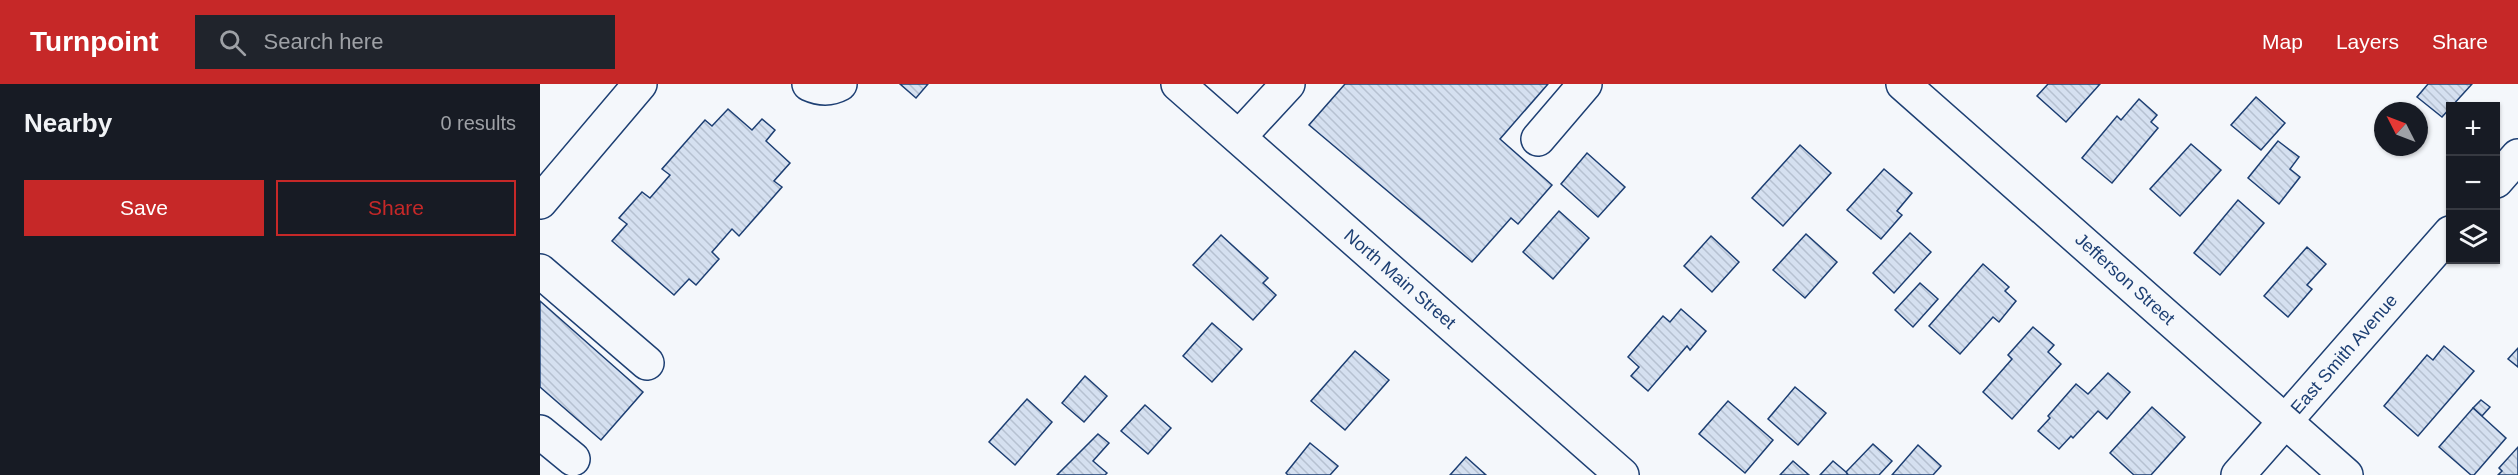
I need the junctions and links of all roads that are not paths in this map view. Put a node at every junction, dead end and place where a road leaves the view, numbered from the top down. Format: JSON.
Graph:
{"nodes":[{"id":1,"x":640,"y":84,"type":"edge"},
{"id":2,"x":810,"y":84,"type":"edge"},
{"id":3,"x":840,"y":84,"type":"edge"},
{"id":4,"x":1178,"y":84,"type":"edge"},
{"id":5,"x":1288,"y":84,"type":"edge"},
{"id":6,"x":1585,"y":84,"type":"edge"},
{"id":7,"x":1903,"y":84,"type":"edge"},
{"id":8,"x":1239,"y":137,"type":"junction"},
{"id":9,"x":1539,"y":139,"type":"dead end"},
{"id":10,"x":2518,"y":156,"type":"edge"},
{"id":11,"x":2500,"y":176,"type":"edge"},
{"id":12,"x":540,"y":202,"type":"edge"},
{"id":13,"x":2446,"y":239,"type":"edge"},
{"id":14,"x":540,"y":271,"type":"edge"},
{"id":15,"x":647,"y":363,"type":"dead end"},
{"id":16,"x":2285,"y":421,"type":"junction"},
{"id":17,"x":540,"y":432,"type":"edge"},
{"id":18,"x":573,"y":459,"type":"dead end"},
{"id":19,"x":1622,"y":475,"type":"edge"},
{"id":20,"x":2238,"y":475,"type":"edge"},
{"id":21,"x":2346,"y":475,"type":"edge"}],
"edges":[{"from":1,"to":12,"type":"street"},
{"from":2,"to":3,"type":"street"},
{"from":4,"to":8,"type":"street","name":"North Main Street"},
{"from":5,"to":8,"type":"street"},
{"from":6,"to":9,"type":"street"},
{"from":7,"to":16,"type":"street","name":"Jefferson Street"},
{"from":8,"to":19,"type":"street","name":"North Main Street"},
{"from":10,"to":11,"type":"street"},
{"from":13,"to":16,"type":"street","name":"East Smith Avenue"},
{"from":14,"to":15,"type":"street"},
{"from":16,"to":20,"type":"street","name":"East Smith Avenue"},
{"from":16,"to":21,"type":"street","name":"Jefferson Street"},
{"from":17,"to":18,"type":"street"}]}
